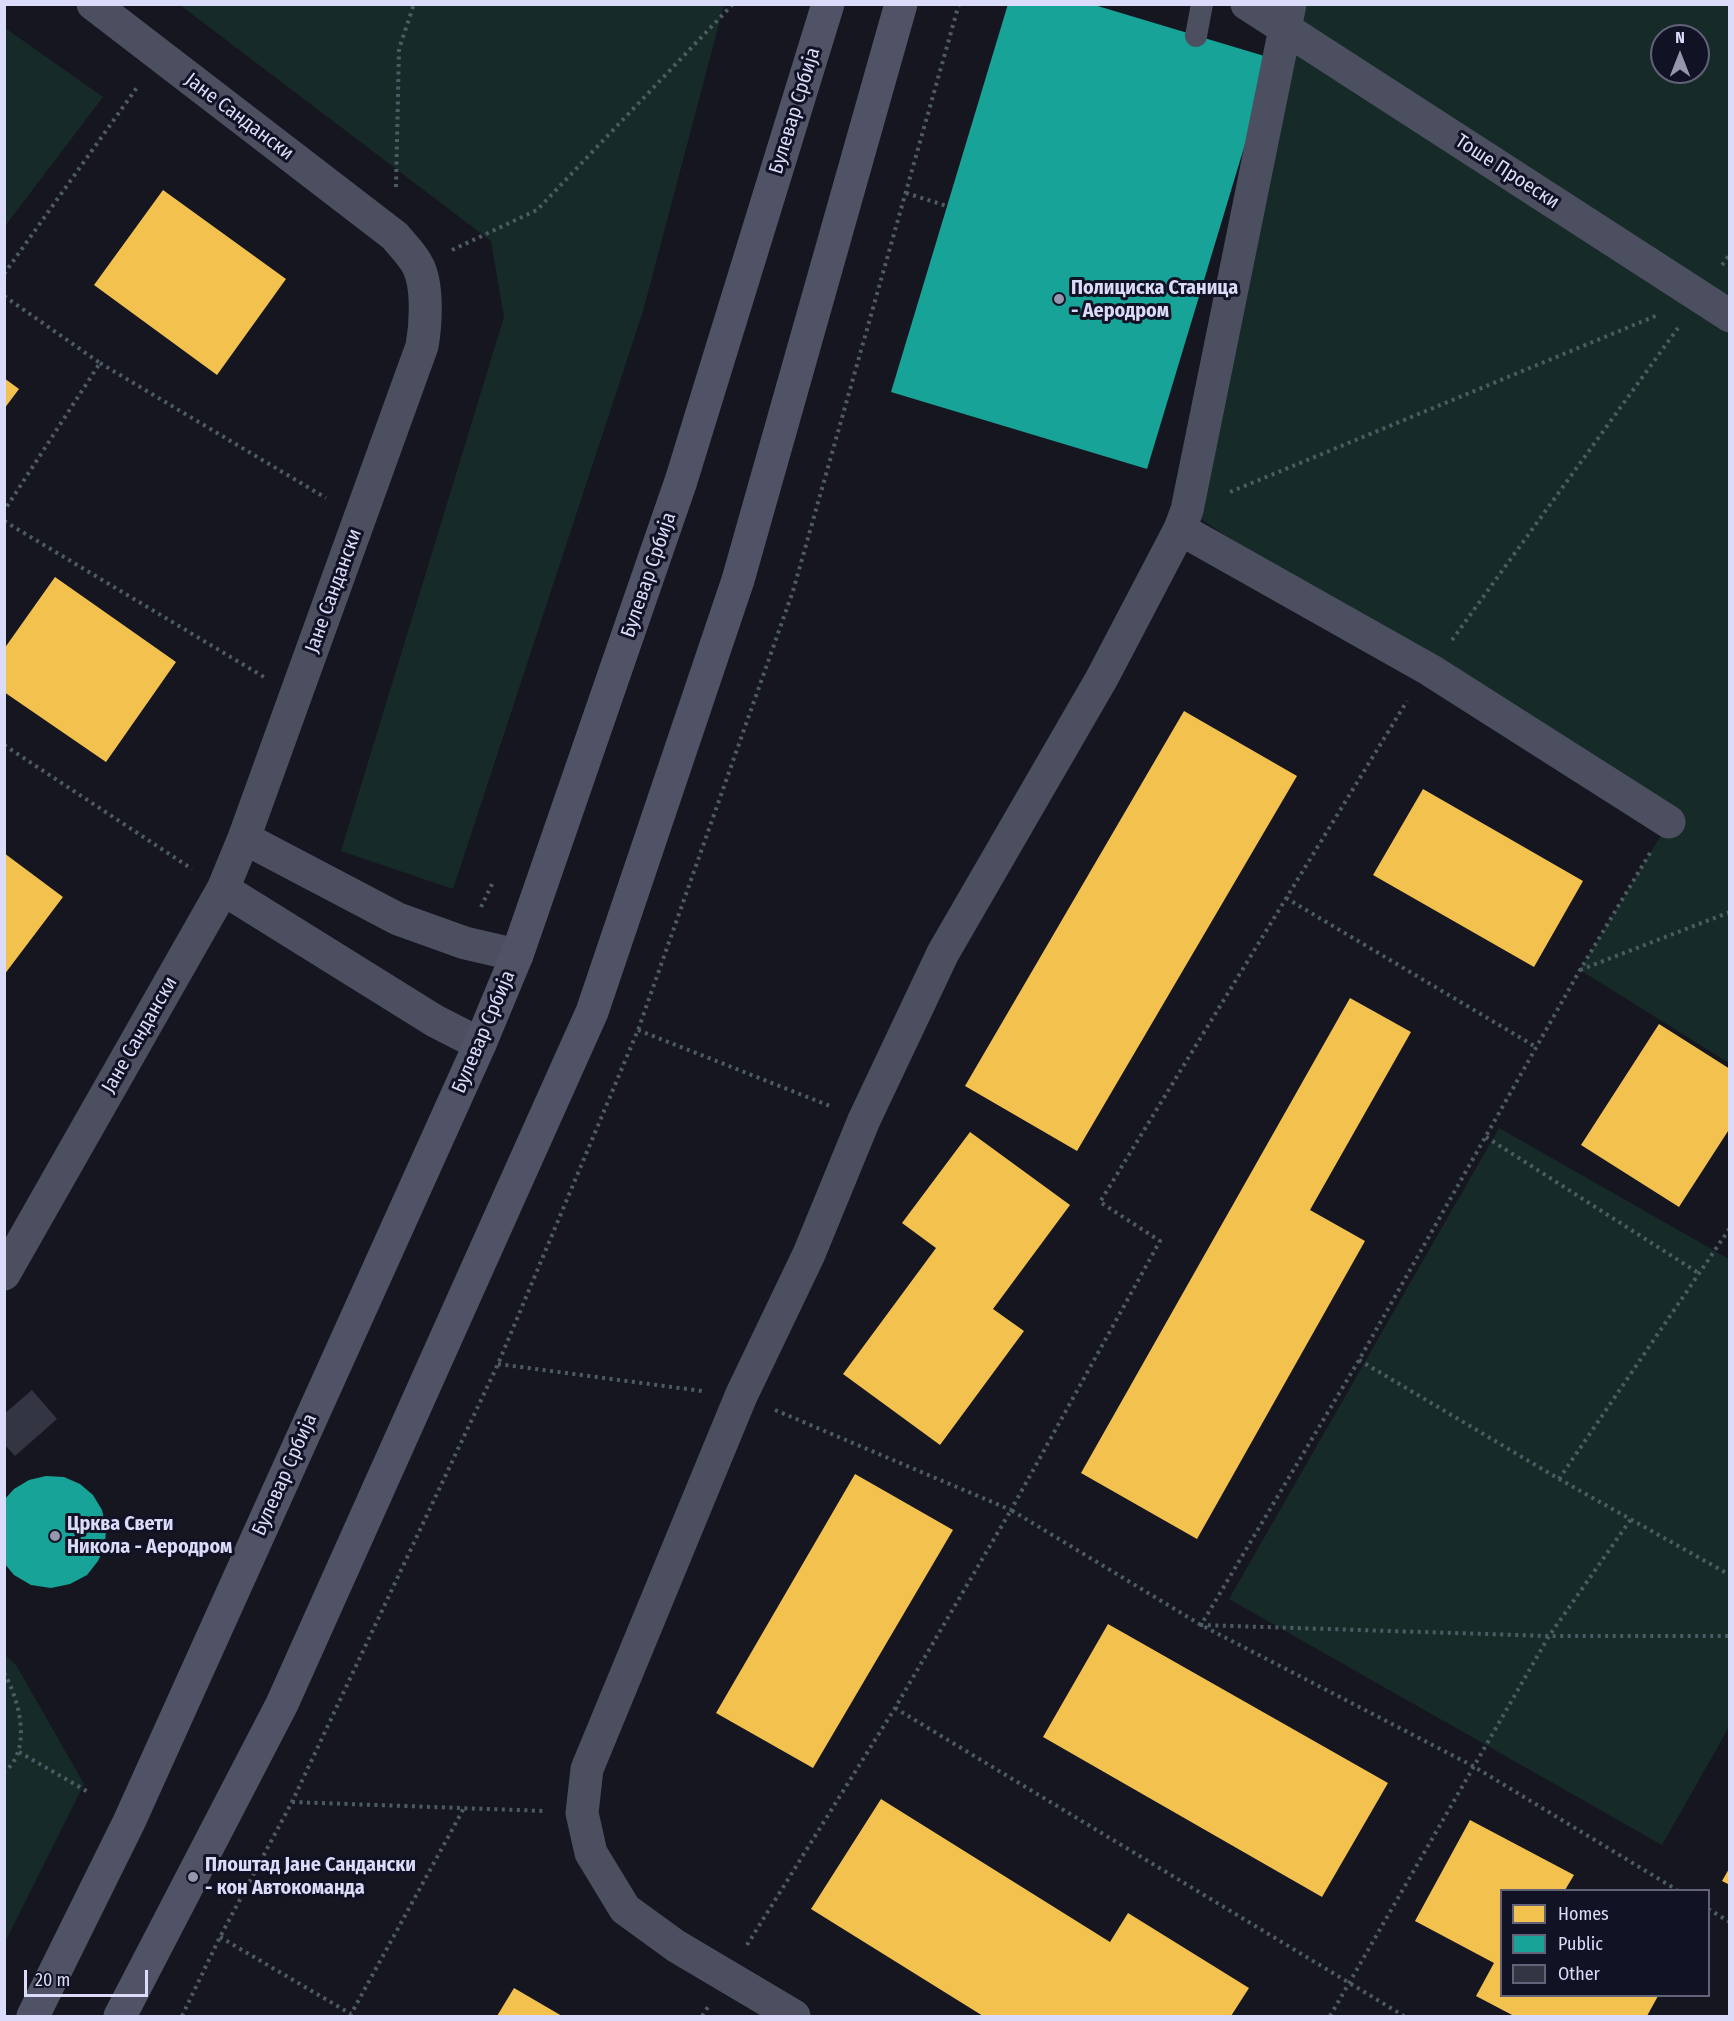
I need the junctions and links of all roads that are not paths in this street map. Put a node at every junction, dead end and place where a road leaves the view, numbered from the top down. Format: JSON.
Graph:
{"nodes":[{"id":1,"x":93,"y":4,"type":"edge"},
{"id":2,"x":828,"y":4,"type":"edge"},
{"id":3,"x":901,"y":4,"type":"edge"},
{"id":4,"x":1202,"y":4,"type":"edge"},
{"id":5,"x":1247,"y":4,"type":"edge"},
{"id":6,"x":1287,"y":16,"type":"edge"},
{"id":7,"x":1196,"y":36,"type":"dead end"},
{"id":8,"x":1730,"y":316,"type":"edge"},
{"id":9,"x":1184,"y":520,"type":"junction"},
{"id":10,"x":1669,"y":822,"type":"road end"},
{"id":11,"x":244,"y":838,"type":"junction"},
{"id":12,"x":223,"y":890,"type":"junction"},
{"id":13,"x":517,"y":955,"type":"junction"},
{"id":14,"x":480,"y":1044,"type":"junction"},
{"id":15,"x":4,"y":1274,"type":"edge"},
{"id":16,"x":38,"y":2007,"type":"edge"},
{"id":17,"x":10,"y":2016,"type":"edge"},
{"id":18,"x":120,"y":2016,"type":"edge"},
{"id":19,"x":794,"y":2016,"type":"edge"}],
"edges":[{"from":1,"to":11,"type":"street","name":"Јане Сандански"},
{"from":2,"to":13,"type":"street","name":"Булевар Србија"},
{"from":3,"to":18,"type":"street"},
{"from":4,"to":7,"type":"lane"},
{"from":5,"to":6,"type":"street","name":"Тоше Проески"},
{"from":6,"to":8,"type":"street","name":"Тоше Проески"},
{"from":6,"to":9,"type":"street"},
{"from":9,"to":10,"type":"street"},
{"from":9,"to":19,"type":"street"},
{"from":11,"to":12,"type":"street","name":"Јане Сандански"},
{"from":11,"to":13,"type":"street"},
{"from":12,"to":14,"type":"street"},
{"from":12,"to":15,"type":"street","name":"Јане Сандански"},
{"from":13,"to":14,"type":"street","name":"Булевар Србија"},
{"from":14,"to":16,"type":"street","name":"Булевар Србија"},
{"from":16,"to":17,"type":"street"}]}
